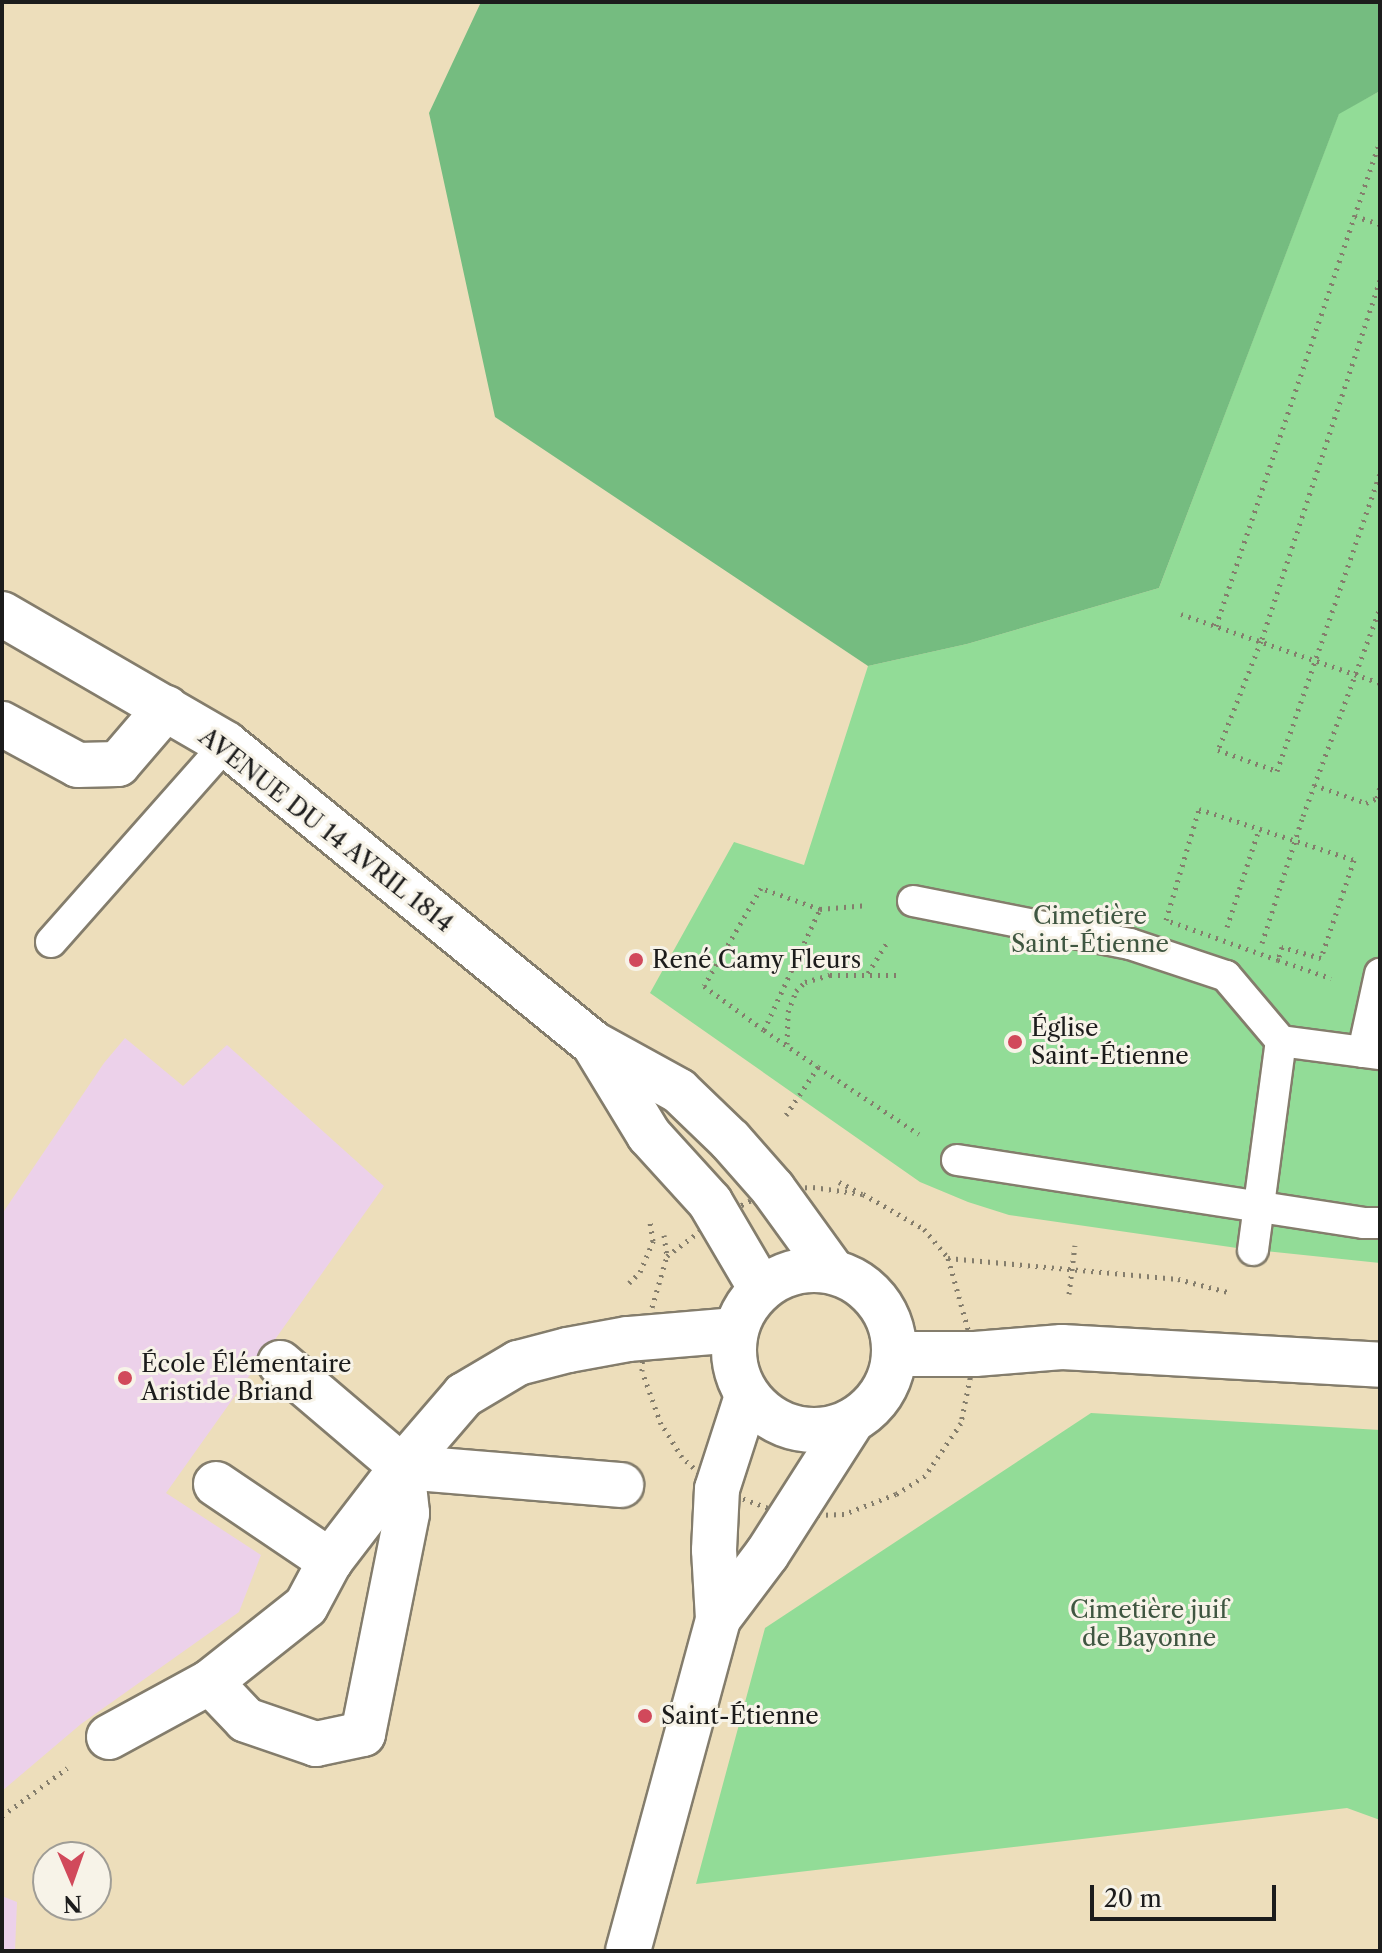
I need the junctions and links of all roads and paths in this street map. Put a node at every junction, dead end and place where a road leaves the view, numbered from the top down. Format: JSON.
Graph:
{"nodes":[{"id":1,"x":1380,"y":141,"type":"edge"},
{"id":2,"x":1355,"y":216,"type":"junction"},
{"id":3,"x":1380,"y":224,"type":"edge"},
{"id":4,"x":1380,"y":280,"type":"edge"},
{"id":5,"x":1380,"y":473,"type":"edge"},
{"id":6,"x":1380,"y":608,"type":"edge"},
{"id":7,"x":2,"y":614,"type":"edge"},
{"id":8,"x":1181,"y":614,"type":"dead end"},
{"id":9,"x":1216,"y":626,"type":"junction"},
{"id":10,"x":1261,"y":641,"type":"junction"},
{"id":11,"x":1317,"y":661,"type":"junction"},
{"id":12,"x":1358,"y":675,"type":"junction"},
{"id":13,"x":1380,"y":683,"type":"edge"},
{"id":14,"x":166,"y":708,"type":"junction"},
{"id":15,"x":2,"y":724,"type":"edge"},
{"id":16,"x":226,"y":744,"type":"junction"},
{"id":17,"x":1314,"y":785,"type":"junction"},
{"id":18,"x":1380,"y":787,"type":"edge"},
{"id":19,"x":1259,"y":829,"type":"junction"},
{"id":20,"x":1295,"y":841,"type":"junction"},
{"id":21,"x":913,"y":901,"type":"dead end"},
{"id":22,"x":1223,"y":940,"type":"junction"},
{"id":23,"x":51,"y":942,"type":"dead end"},
{"id":24,"x":1259,"y":953,"type":"junction"},
{"id":25,"x":1278,"y":960,"type":"junction"},
{"id":26,"x":1380,"y":974,"type":"edge"},
{"id":27,"x":900,"y":975,"type":"dead end"},
{"id":28,"x":1327,"y":989,"type":"dead end"},
{"id":29,"x":764,"y":1030,"type":"junction"},
{"id":30,"x":1281,"y":1041,"type":"junction"},
{"id":31,"x":594,"y":1044,"type":"junction"},
{"id":32,"x":787,"y":1045,"type":"junction"},
{"id":33,"x":1371,"y":1053,"type":"edge"},
{"id":34,"x":818,"y":1067,"type":"junction"},
{"id":35,"x":786,"y":1115,"type":"dead end"},
{"id":36,"x":957,"y":1160,"type":"joint"},
{"id":37,"x":773,"y":1189,"type":"junction"},
{"id":38,"x":1259,"y":1205,"type":"junction"},
{"id":39,"x":648,"y":1213,"type":"dead end"},
{"id":40,"x":720,"y":1216,"type":"junction"},
{"id":41,"x":1380,"y":1223,"type":"edge"},
{"id":42,"x":1253,"y":1250,"type":"dead end"},
{"id":43,"x":948,"y":1258,"type":"junction"},
{"id":44,"x":833,"y":1272,"type":"junction"},
{"id":45,"x":761,"y":1289,"type":"junction"},
{"id":46,"x":621,"y":1292,"type":"dead end"},
{"id":47,"x":1234,"y":1294,"type":"dead end"},
{"id":48,"x":735,"y":1330,"type":"junction"},
{"id":49,"x":643,"y":1338,"type":"junction"},
{"id":50,"x":895,"y":1354,"type":"junction"},
{"id":51,"x":975,"y":1354,"type":"junction"},
{"id":52,"x":280,"y":1363,"type":"dead end"},
{"id":53,"x":1380,"y":1365,"type":"edge"},
{"id":54,"x":747,"y":1396,"type":"junction"},
{"id":55,"x":852,"y":1421,"type":"junction"},
{"id":56,"x":402,"y":1467,"type":"junction"},
{"id":57,"x":216,"y":1484,"type":"dead end"},
{"id":58,"x":621,"y":1485,"type":"dead end"},
{"id":59,"x":717,"y":1489,"type":"junction"},
{"id":60,"x":790,"y":1516,"type":"junction"},
{"id":61,"x":330,"y":1561,"type":"junction"},
{"id":62,"x":718,"y":1619,"type":"junction"},
{"id":63,"x":210,"y":1682,"type":"junction"},
{"id":64,"x":109,"y":1737,"type":"joint"},
{"id":65,"x":2,"y":1816,"type":"edge"},
{"id":66,"x":628,"y":1951,"type":"edge"}],
"edges":[{"from":1,"to":2,"type":"path"},
{"from":2,"to":3,"type":"path"},
{"from":2,"to":9,"type":"path"},
{"from":4,"to":10,"type":"path"},
{"from":5,"to":11,"type":"path"},
{"from":6,"to":12,"type":"path"},
{"from":7,"to":14,"type":"street","name":"AVENUE DU 14 AVRIL 1814"},
{"from":8,"to":9,"type":"path"},
{"from":9,"to":10,"type":"path"},
{"from":10,"to":11,"type":"path"},
{"from":10,"to":11,"type":"path"},
{"from":11,"to":12,"type":"path"},
{"from":12,"to":13,"type":"path"},
{"from":12,"to":17,"type":"path"},
{"from":14,"to":15,"type":"street"},
{"from":14,"to":16,"type":"street","name":"AVENUE DU 14 AVRIL 1814"},
{"from":16,"to":23,"type":"lane"},
{"from":16,"to":31,"type":"street","name":"AVENUE DU 14 AVRIL 1814"},
{"from":17,"to":18,"type":"path"},
{"from":17,"to":20,"type":"path"},
{"from":19,"to":20,"type":"path"},
{"from":19,"to":22,"type":"path"},
{"from":19,"to":22,"type":"path"},
{"from":20,"to":24,"type":"path"},
{"from":20,"to":25,"type":"path"},
{"from":21,"to":30,"type":"lane"},
{"from":22,"to":24,"type":"path"},
{"from":24,"to":25,"type":"path"},
{"from":25,"to":28,"type":"path"},
{"from":26,"to":33,"type":"lane"},
{"from":27,"to":32,"type":"path"},
{"from":29,"to":29,"type":"path"},
{"from":29,"to":32,"type":"path"},
{"from":30,"to":33,"type":"lane"},
{"from":30,"to":38,"type":"lane"},
{"from":31,"to":37,"type":"street","name":"AVENUE DU 14 AVRIL 1814"},
{"from":31,"to":40,"type":"street","name":"AVENUE DU 14 AVRIL 1814"},
{"from":32,"to":34,"type":"path"},
{"from":34,"to":35,"type":"path"},
{"from":34,"to":36,"type":"path"},
{"from":36,"to":38,"type":"lane"},
{"from":37,"to":40,"type":"path"},
{"from":37,"to":43,"type":"path"},
{"from":37,"to":44,"type":"street","name":"AVENUE DU 14 AVRIL 1814"},
{"from":38,"to":41,"type":"lane"},
{"from":38,"to":42,"type":"lane"},
{"from":39,"to":46,"type":"path"},
{"from":40,"to":45,"type":"street","name":"AVENUE DU 14 AVRIL 1814"},
{"from":40,"to":49,"type":"path"},
{"from":43,"to":47,"type":"path"},
{"from":43,"to":51,"type":"path"},
{"from":44,"to":45,"type":"street"},
{"from":44,"to":50,"type":"street"},
{"from":45,"to":48,"type":"street"},
{"from":48,"to":49,"type":"street"},
{"from":48,"to":54,"type":"street"},
{"from":49,"to":56,"type":"street"},
{"from":49,"to":59,"type":"path"},
{"from":50,"to":51,"type":"street"},
{"from":50,"to":55,"type":"street"},
{"from":51,"to":53,"type":"street"},
{"from":51,"to":60,"type":"path"},
{"from":52,"to":56,"type":"street"},
{"from":54,"to":55,"type":"street"},
{"from":54,"to":59,"type":"street"},
{"from":55,"to":60,"type":"street"},
{"from":56,"to":58,"type":"street"},
{"from":56,"to":61,"type":"street"},
{"from":56,"to":63,"type":"street"},
{"from":57,"to":61,"type":"street"},
{"from":59,"to":60,"type":"path"},
{"from":59,"to":62,"type":"street"},
{"from":60,"to":62,"type":"street"},
{"from":61,"to":63,"type":"street"},
{"from":62,"to":66,"type":"street"},
{"from":63,"to":64,"type":"street"},
{"from":64,"to":65,"type":"path"}]}
